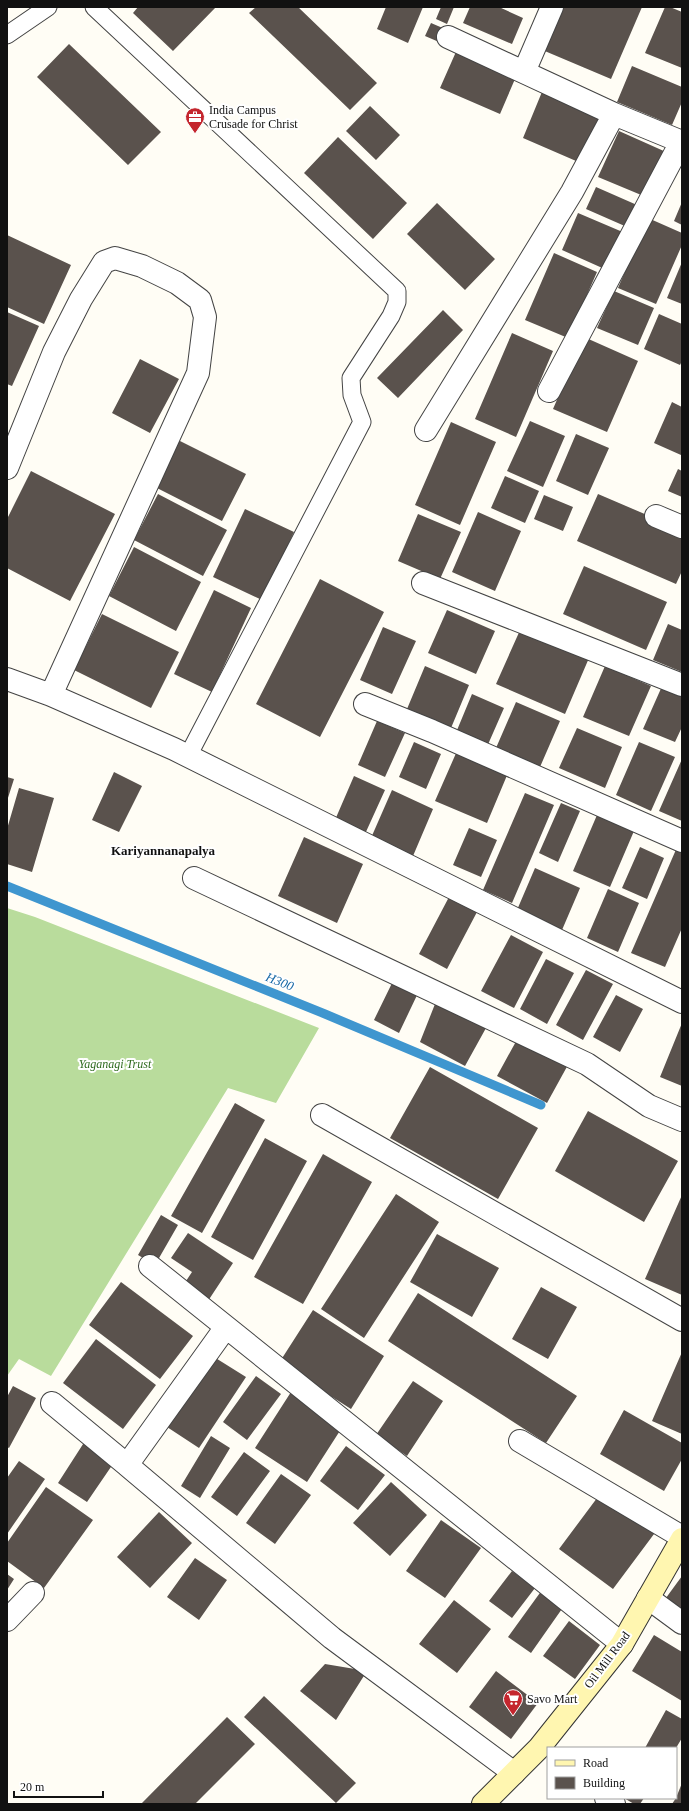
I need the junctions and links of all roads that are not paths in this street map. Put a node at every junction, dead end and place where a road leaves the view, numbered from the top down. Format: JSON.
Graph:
{"nodes":[{"id":1,"x":48,"y":7,"type":"edge"},
{"id":2,"x":94,"y":7,"type":"edge"},
{"id":3,"x":552,"y":7,"type":"edge"},
{"id":4,"x":7,"y":35,"type":"edge"},
{"id":5,"x":448,"y":37,"type":"dead end"},
{"id":6,"x":524,"y":72,"type":"junction"},
{"id":7,"x":614,"y":114,"type":"junction"},
{"id":8,"x":682,"y":142,"type":"edge"},
{"id":9,"x":549,"y":391,"type":"dead end"},
{"id":10,"x":426,"y":430,"type":"dead end"},
{"id":11,"x":7,"y":468,"type":"edge"},
{"id":12,"x":656,"y":516,"type":"dead end"},
{"id":13,"x":682,"y":528,"type":"edge"},
{"id":14,"x":423,"y":583,"type":"dead end"},
{"id":15,"x":7,"y":679,"type":"edge"},
{"id":16,"x":682,"y":685,"type":"edge"},
{"id":17,"x":51,"y":695,"type":"junction"},
{"id":18,"x":364,"y":704,"type":"dead end"},
{"id":19,"x":188,"y":756,"type":"junction"},
{"id":20,"x":682,"y":841,"type":"edge"},
{"id":21,"x":194,"y":878,"type":"dead end"},
{"id":22,"x":682,"y":1002,"type":"edge"},
{"id":23,"x":322,"y":1115,"type":"dead end"},
{"id":24,"x":682,"y":1120,"type":"edge"},
{"id":25,"x":150,"y":1266,"type":"dead end"},
{"id":26,"x":682,"y":1320,"type":"edge"},
{"id":27,"x":226,"y":1327,"type":"junction"},
{"id":28,"x":52,"y":1403,"type":"dead end"},
{"id":29,"x":520,"y":1441,"type":"dead end"},
{"id":30,"x":127,"y":1465,"type":"junction"},
{"id":31,"x":682,"y":1538,"type":"edge"},
{"id":32,"x":33,"y":1594,"type":"dead end"},
{"id":33,"x":648,"y":1598,"type":"junction"},
{"id":34,"x":7,"y":1620,"type":"edge"},
{"id":35,"x":682,"y":1623,"type":"edge"},
{"id":36,"x":622,"y":1644,"type":"junction"},
{"id":37,"x":544,"y":1751,"type":"edge"},
{"id":38,"x":514,"y":1773,"type":"junction"},
{"id":39,"x":483,"y":1804,"type":"edge"}],
"edges":[{"from":1,"to":4,"type":"lane"},
{"from":2,"to":19,"type":"lane"},
{"from":3,"to":6,"type":"street"},
{"from":5,"to":6,"type":"street"},
{"from":6,"to":7,"type":"street"},
{"from":7,"to":8,"type":"street"},
{"from":7,"to":10,"type":"street"},
{"from":8,"to":9,"type":"street"},
{"from":11,"to":17,"type":"street"},
{"from":12,"to":13,"type":"street"},
{"from":14,"to":16,"type":"street"},
{"from":15,"to":17,"type":"street"},
{"from":17,"to":19,"type":"street"},
{"from":18,"to":20,"type":"street"},
{"from":19,"to":22,"type":"street"},
{"from":21,"to":24,"type":"street"},
{"from":23,"to":26,"type":"street"},
{"from":25,"to":27,"type":"street"},
{"from":27,"to":30,"type":"street"},
{"from":27,"to":36,"type":"street"},
{"from":28,"to":30,"type":"street"},
{"from":29,"to":31,"type":"street"},
{"from":30,"to":38,"type":"street"},
{"from":31,"to":33,"type":"street","name":"Oil Mill Road"},
{"from":32,"to":34,"type":"street"},
{"from":33,"to":35,"type":"street"},
{"from":33,"to":36,"type":"street","name":"Oil Mill Road"},
{"from":36,"to":37,"type":"street","name":"Oil Mill Road"},
{"from":37,"to":38,"type":"street","name":"Oil Mill Road"},
{"from":38,"to":39,"type":"street","name":"Oil Mill Road"}]}
